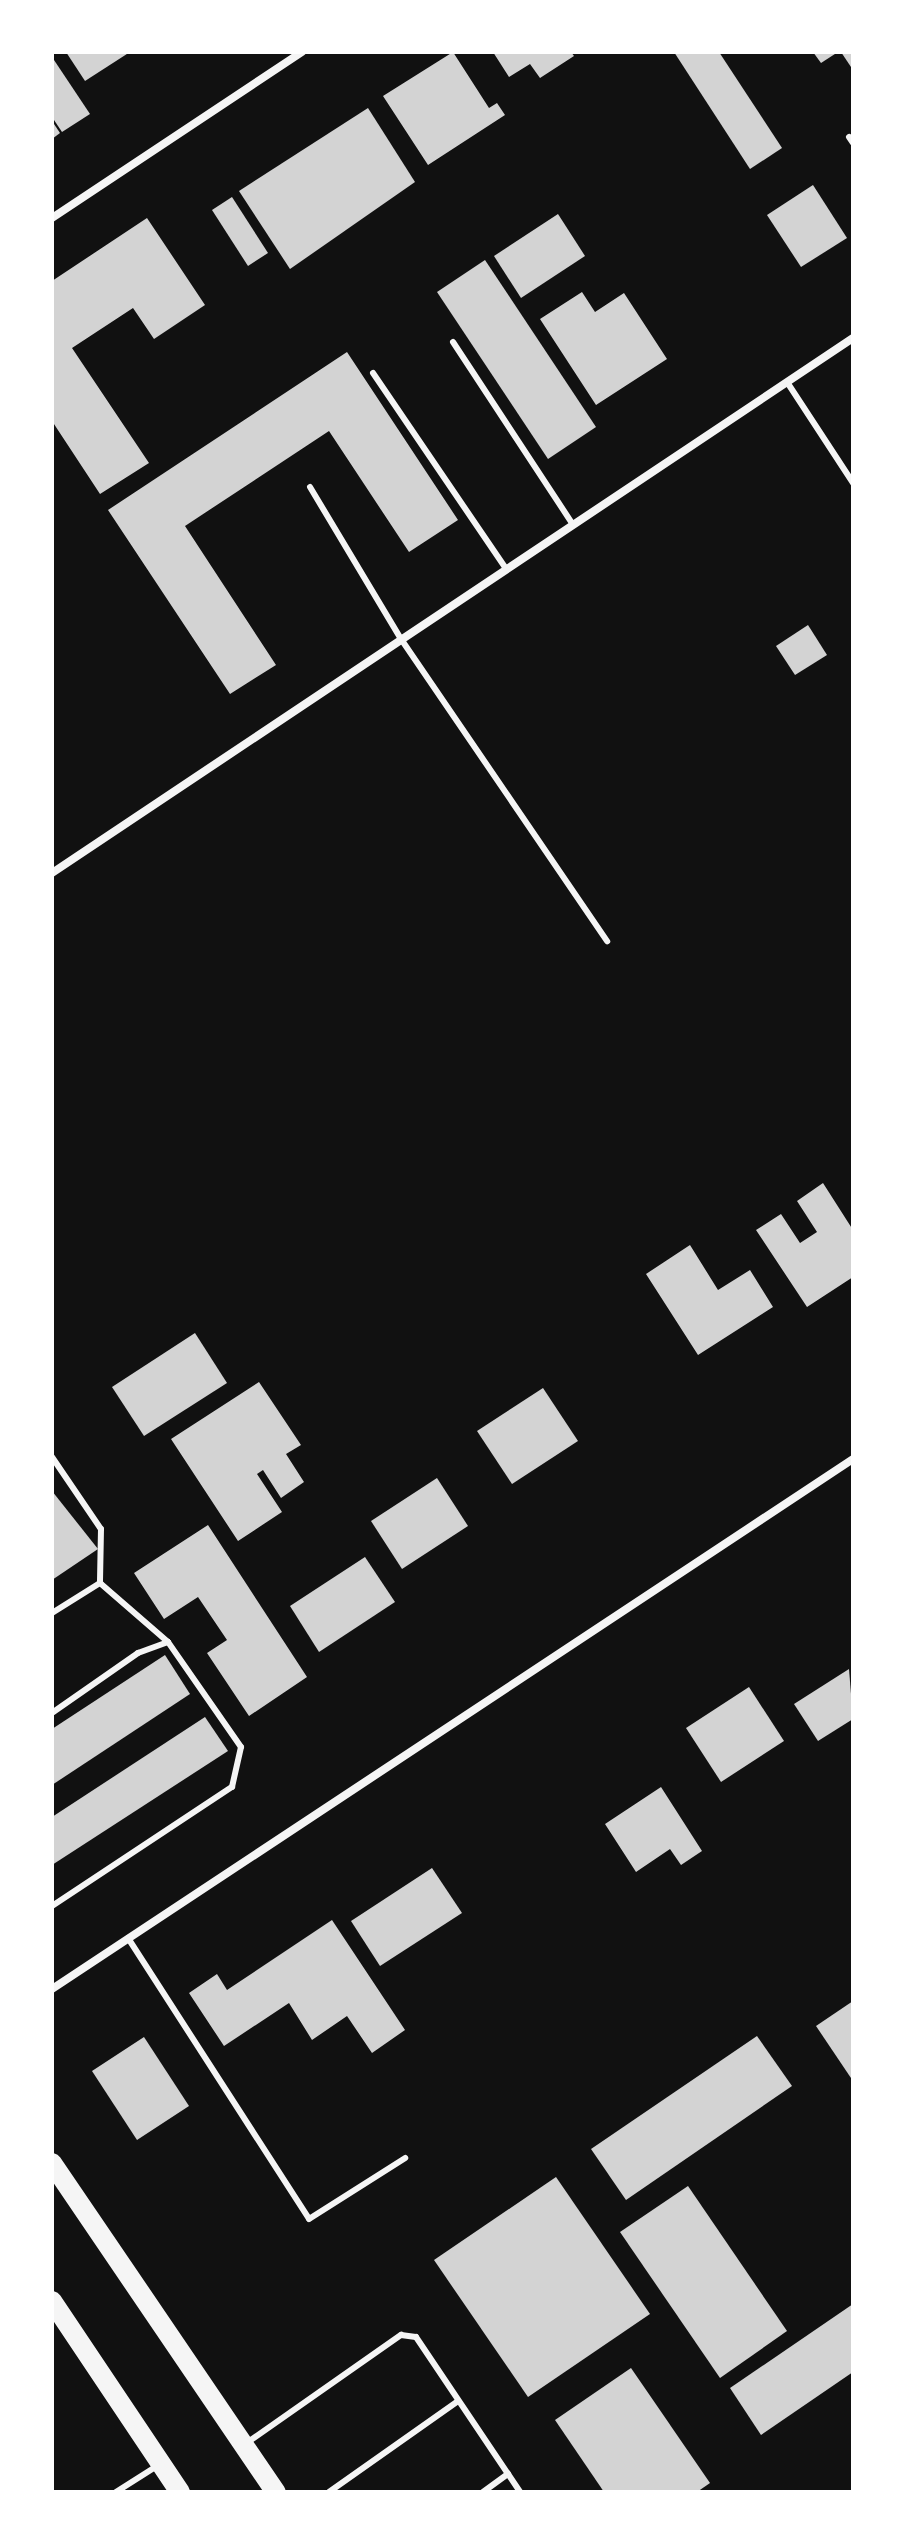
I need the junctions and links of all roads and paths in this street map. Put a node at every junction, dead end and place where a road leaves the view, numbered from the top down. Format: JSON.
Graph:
{"nodes":[{"id":1,"x":302,"y":52,"type":"edge"},
{"id":2,"x":52,"y":218,"type":"edge"},
{"id":3,"x":853,"y":338,"type":"edge"},
{"id":4,"x":453,"y":342,"type":"dead end"},
{"id":5,"x":373,"y":373,"type":"dead end"},
{"id":6,"x":787,"y":382,"type":"junction"},
{"id":7,"x":853,"y":483,"type":"edge"},
{"id":8,"x":310,"y":487,"type":"dead end"},
{"id":9,"x":573,"y":525,"type":"junction"},
{"id":10,"x":506,"y":569,"type":"junction"},
{"id":11,"x":401,"y":639,"type":"junction"},
{"id":12,"x":52,"y":873,"type":"edge"},
{"id":13,"x":607,"y":941,"type":"dead end"},
{"id":14,"x":52,"y":1457,"type":"edge"},
{"id":15,"x":853,"y":1459,"type":"edge"},
{"id":16,"x":100,"y":1583,"type":"junction"},
{"id":17,"x":52,"y":1613,"type":"edge"},
{"id":18,"x":168,"y":1642,"type":"junction"},
{"id":19,"x":52,"y":1713,"type":"edge"},
{"id":20,"x":52,"y":1906,"type":"edge"},
{"id":21,"x":128,"y":1938,"type":"junction"},
{"id":22,"x":52,"y":1989,"type":"edge"},
{"id":23,"x":405,"y":2158,"type":"dead end"},
{"id":24,"x":52,"y":2163,"type":"edge"},
{"id":25,"x":52,"y":2301,"type":"edge"},
{"id":26,"x":458,"y":2401,"type":"junction"},
{"id":27,"x":243,"y":2445,"type":"junction"},
{"id":28,"x":161,"y":2463,"type":"junction"},
{"id":29,"x":508,"y":2474,"type":"junction"},
{"id":30,"x":116,"y":2492,"type":"edge"},
{"id":31,"x":180,"y":2492,"type":"edge"},
{"id":32,"x":276,"y":2492,"type":"edge"},
{"id":33,"x":329,"y":2492,"type":"edge"},
{"id":34,"x":483,"y":2492,"type":"edge"},
{"id":35,"x":520,"y":2492,"type":"edge"}],
"edges":[{"from":1,"to":2,"type":"street"},
{"from":3,"to":6,"type":"street"},
{"from":4,"to":9,"type":"lane"},
{"from":5,"to":10,"type":"lane"},
{"from":6,"to":7,"type":"lane"},
{"from":6,"to":9,"type":"street"},
{"from":8,"to":11,"type":"lane"},
{"from":9,"to":10,"type":"street"},
{"from":10,"to":11,"type":"street"},
{"from":11,"to":12,"type":"street"},
{"from":11,"to":13,"type":"lane"},
{"from":14,"to":16,"type":"lane"},
{"from":15,"to":21,"type":"street"},
{"from":16,"to":17,"type":"lane"},
{"from":16,"to":18,"type":"lane"},
{"from":18,"to":19,"type":"lane"},
{"from":18,"to":20,"type":"lane"},
{"from":21,"to":22,"type":"street"},
{"from":21,"to":23,"type":"lane"},
{"from":24,"to":27,"type":"main road"},
{"from":25,"to":28,"type":"main road"},
{"from":26,"to":27,"type":"lane"},
{"from":26,"to":29,"type":"lane"},
{"from":26,"to":33,"type":"lane"},
{"from":27,"to":32,"type":"main road"},
{"from":28,"to":30,"type":"lane"},
{"from":28,"to":31,"type":"main road"},
{"from":29,"to":34,"type":"lane"},
{"from":29,"to":35,"type":"lane"}]}
